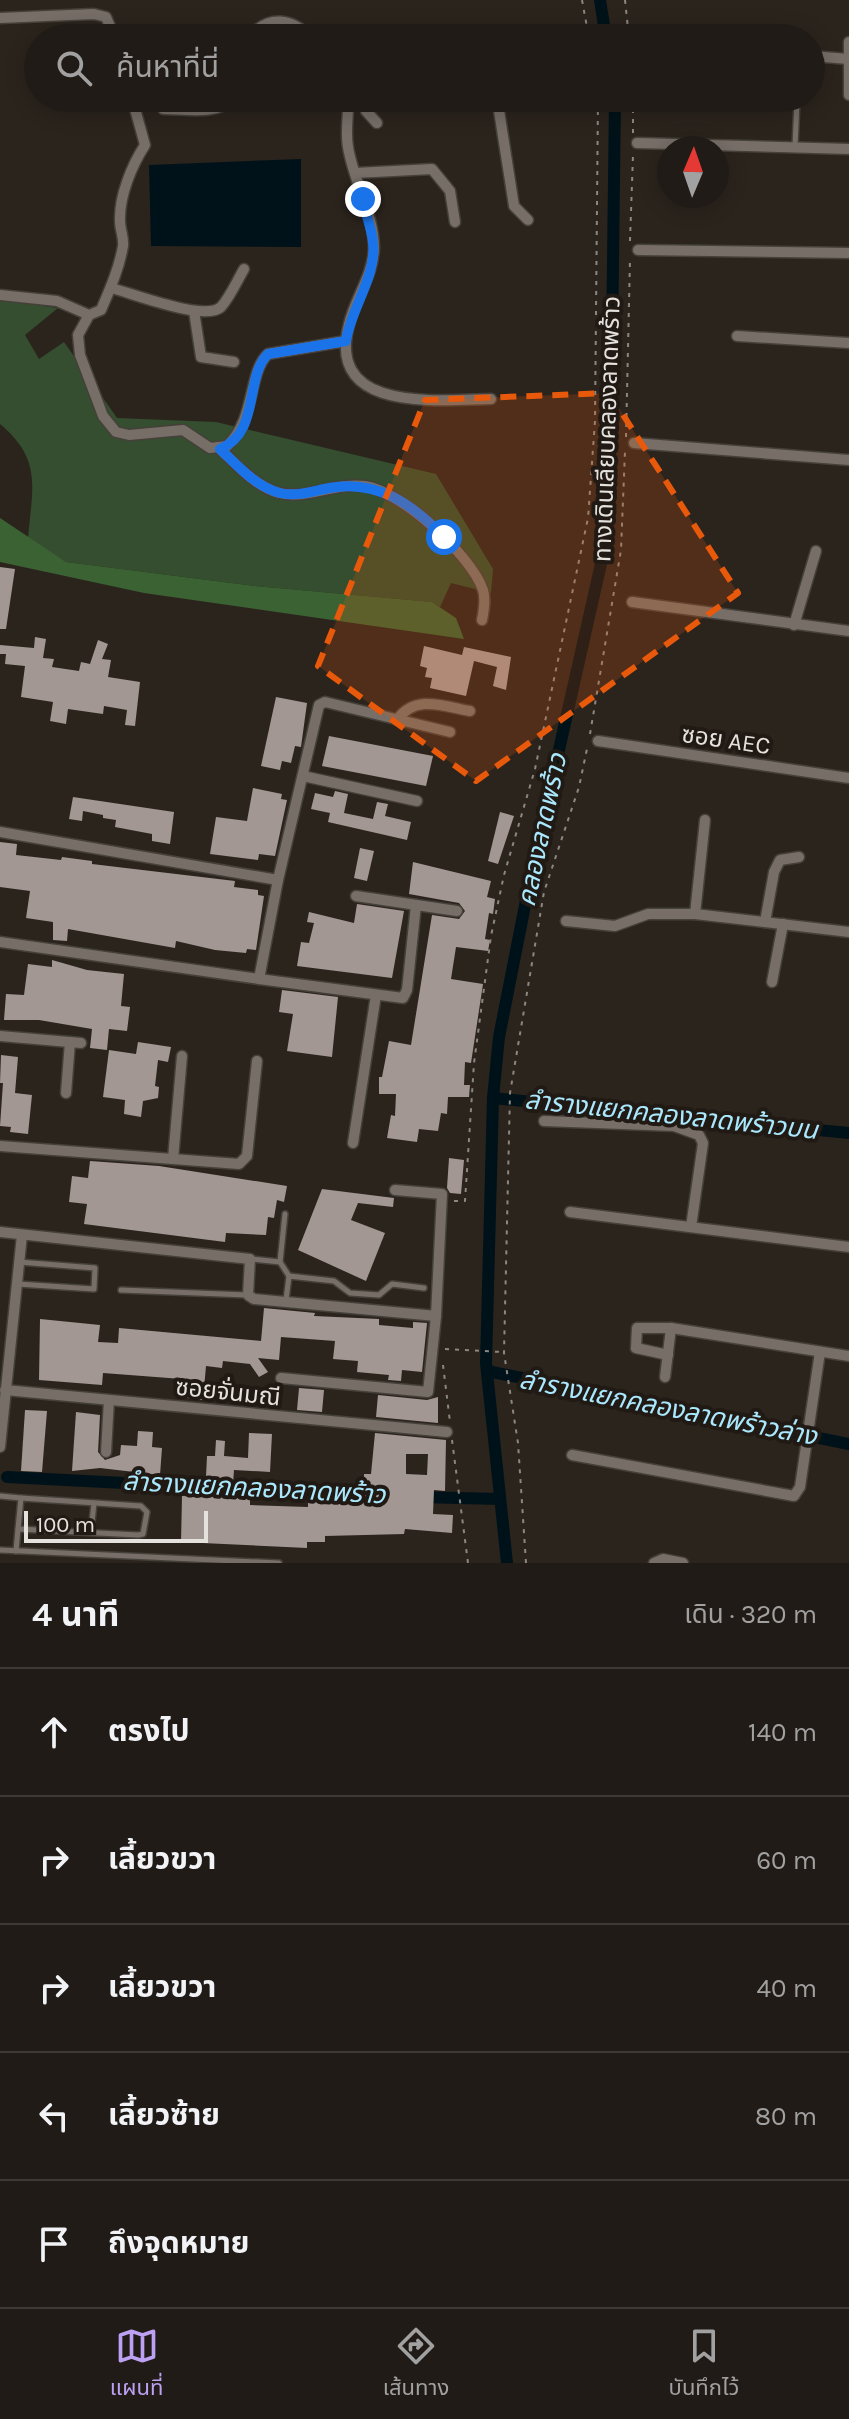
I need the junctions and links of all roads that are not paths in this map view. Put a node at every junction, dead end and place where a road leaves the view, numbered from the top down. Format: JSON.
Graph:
{"nodes":[{"id":1,"x":0,"y":18,"type":"edge"},
{"id":2,"x":109,"y":24,"type":"edge"},
{"id":3,"x":266,"y":24,"type":"edge"},
{"id":4,"x":294,"y":24,"type":"edge"},
{"id":5,"x":849,"y":42,"type":"edge"},
{"id":6,"x":825,"y":57,"type":"edge"},
{"id":7,"x":848,"y":59,"type":"edge"},
{"id":8,"x":849,"y":95,"type":"edge"},
{"id":9,"x":136,"y":112,"type":"edge"},
{"id":10,"x":348,"y":112,"type":"edge"},
{"id":11,"x":367,"y":112,"type":"edge"},
{"id":12,"x":499,"y":112,"type":"edge"},
{"id":13,"x":797,"y":112,"type":"edge"},
{"id":14,"x":377,"y":123,"type":"dead end"},
{"id":15,"x":637,"y":143,"type":"dead end"},
{"id":16,"x":795,"y":147,"type":"junction"},
{"id":17,"x":849,"y":149,"type":"edge"},
{"id":18,"x":355,"y":173,"type":"junction"},
{"id":19,"x":528,"y":220,"type":"dead end"},
{"id":20,"x":455,"y":222,"type":"dead end"},
{"id":21,"x":634,"y":247,"type":"road end"},
{"id":22,"x":849,"y":253,"type":"edge"},
{"id":23,"x":244,"y":269,"type":"dead end"},
{"id":24,"x":111,"y":288,"type":"junction"},
{"id":25,"x":0,"y":295,"type":"edge"},
{"id":26,"x":194,"y":311,"type":"junction"},
{"id":27,"x":89,"y":315,"type":"junction"},
{"id":28,"x":737,"y":336,"type":"dead end"},
{"id":29,"x":346,"y":341,"type":"junction"},
{"id":30,"x":849,"y":343,"type":"edge"},
{"id":31,"x":234,"y":362,"type":"dead end"},
{"id":32,"x":491,"y":399,"type":"dead end"},
{"id":33,"x":634,"y":443,"type":"dead end"},
{"id":34,"x":220,"y":449,"type":"junction"},
{"id":35,"x":849,"y":460,"type":"edge"},
{"id":36,"x":816,"y":551,"type":"dead end"},
{"id":37,"x":632,"y":602,"type":"dead end"},
{"id":38,"x":482,"y":620,"type":"dead end"},
{"id":39,"x":794,"y":625,"type":"junction"},
{"id":40,"x":849,"y":631,"type":"edge"},
{"id":41,"x":470,"y":711,"type":"dead end"},
{"id":42,"x":397,"y":720,"type":"junction"},
{"id":43,"x":450,"y":732,"type":"dead end"},
{"id":44,"x":598,"y":741,"type":"dead end"},
{"id":45,"x":303,"y":776,"type":"junction"},
{"id":46,"x":849,"y":778,"type":"edge"},
{"id":47,"x":417,"y":801,"type":"dead end"},
{"id":48,"x":705,"y":820,"type":"dead end"},
{"id":49,"x":0,"y":832,"type":"edge"},
{"id":50,"x":799,"y":857,"type":"dead end"},
{"id":51,"x":278,"y":880,"type":"junction"},
{"id":52,"x":356,"y":896,"type":"dead end"},
{"id":53,"x":416,"y":905,"type":"junction"},
{"id":54,"x":457,"y":911,"type":"dead end"},
{"id":55,"x":695,"y":914,"type":"junction"},
{"id":56,"x":566,"y":921,"type":"dead end"},
{"id":57,"x":765,"y":922,"type":"junction"},
{"id":58,"x":783,"y":924,"type":"junction"},
{"id":59,"x":849,"y":932,"type":"edge"},
{"id":60,"x":0,"y":942,"type":"edge"},
{"id":61,"x":259,"y":979,"type":"junction"},
{"id":62,"x":772,"y":982,"type":"dead end"},
{"id":63,"x":376,"y":995,"type":"junction"},
{"id":64,"x":0,"y":1036,"type":"edge"},
{"id":65,"x":182,"y":1056,"type":"dead end"},
{"id":66,"x":257,"y":1061,"type":"dead end"},
{"id":67,"x":66,"y":1093,"type":"dead end"},
{"id":68,"x":544,"y":1121,"type":"dead end"},
{"id":69,"x":353,"y":1143,"type":"dead end"},
{"id":70,"x":0,"y":1146,"type":"edge"},
{"id":71,"x":173,"y":1159,"type":"junction"},
{"id":72,"x":395,"y":1190,"type":"dead end"},
{"id":73,"x":570,"y":1212,"type":"dead end"},
{"id":74,"x":285,"y":1214,"type":"dead end"},
{"id":75,"x":691,"y":1227,"type":"junction"},
{"id":76,"x":0,"y":1232,"type":"edge"},
{"id":77,"x":22,"y":1235,"type":"junction"},
{"id":78,"x":849,"y":1247,"type":"edge"},
{"id":79,"x":250,"y":1259,"type":"junction"},
{"id":80,"x":19,"y":1262,"type":"junction"},
{"id":81,"x":280,"y":1262,"type":"junction"},
{"id":82,"x":289,"y":1276,"type":"junction"},
{"id":83,"x":17,"y":1284,"type":"junction"},
{"id":84,"x":424,"y":1288,"type":"dead end"},
{"id":85,"x":121,"y":1290,"type":"dead end"},
{"id":86,"x":248,"y":1295,"type":"junction"},
{"id":87,"x":286,"y":1301,"type":"junction"},
{"id":88,"x":436,"y":1316,"type":"junction"},
{"id":89,"x":671,"y":1328,"type":"junction"},
{"id":90,"x":5,"y":1351,"type":"edge"},
{"id":91,"x":820,"y":1352,"type":"junction"},
{"id":92,"x":668,"y":1355,"type":"junction"},
{"id":93,"x":849,"y":1356,"type":"edge"},
{"id":94,"x":665,"y":1377,"type":"dead end"},
{"id":95,"x":281,"y":1378,"type":"dead end"},
{"id":96,"x":5,"y":1390,"type":"junction"},
{"id":97,"x":109,"y":1400,"type":"junction"},
{"id":98,"x":449,"y":1431,"type":"road end"},
{"id":99,"x":0,"y":1443,"type":"edge"},
{"id":100,"x":106,"y":1452,"type":"dead end"},
{"id":101,"x":572,"y":1455,"type":"dead end"},
{"id":102,"x":0,"y":1496,"type":"edge"},
{"id":103,"x":21,"y":1498,"type":"junction"},
{"id":104,"x":94,"y":1503,"type":"junction"},
{"id":105,"x":18,"y":1529,"type":"junction"},
{"id":106,"x":91,"y":1532,"type":"junction"},
{"id":107,"x":0,"y":1550,"type":"edge"},
{"id":108,"x":16,"y":1551,"type":"junction"},
{"id":109,"x":279,"y":1563,"type":"edge"},
{"id":110,"x":654,"y":1563,"type":"edge"},
{"id":111,"x":683,"y":1563,"type":"edge"}],
"edges":[{"from":1,"to":2,"type":"street"},
{"from":3,"to":4,"type":"street"},
{"from":5,"to":7,"type":"street"},
{"from":6,"to":7,"type":"street"},
{"from":7,"to":8,"type":"street"},
{"from":9,"to":24,"type":"street"},
{"from":10,"to":18,"type":"street"},
{"from":11,"to":14,"type":"street"},
{"from":12,"to":19,"type":"street"},
{"from":13,"to":16,"type":"lane"},
{"from":15,"to":16,"type":"street"},
{"from":16,"to":17,"type":"street"},
{"from":18,"to":20,"type":"street"},
{"from":18,"to":29,"type":"street"},
{"from":21,"to":22,"type":"street"},
{"from":23,"to":26,"type":"street"},
{"from":24,"to":26,"type":"street"},
{"from":24,"to":27,"type":"street"},
{"from":25,"to":27,"type":"street"},
{"from":26,"to":31,"type":"street"},
{"from":27,"to":34,"type":"street"},
{"from":28,"to":30,"type":"street"},
{"from":29,"to":32,"type":"street"},
{"from":29,"to":34,"type":"street"},
{"from":33,"to":35,"type":"street"},
{"from":34,"to":38,"type":"street"},
{"from":36,"to":39,"type":"street"},
{"from":37,"to":39,"type":"street"},
{"from":39,"to":40,"type":"street"},
{"from":41,"to":42,"type":"street"},
{"from":42,"to":43,"type":"street"},
{"from":42,"to":45,"type":"street"},
{"from":44,"to":46,"type":"street","name":"ซอย AEC"},
{"from":45,"to":47,"type":"street"},
{"from":45,"to":51,"type":"street"},
{"from":48,"to":55,"type":"street"},
{"from":49,"to":51,"type":"street"},
{"from":50,"to":57,"type":"street"},
{"from":51,"to":61,"type":"street"},
{"from":52,"to":53,"type":"street"},
{"from":53,"to":54,"type":"street"},
{"from":53,"to":63,"type":"street"},
{"from":55,"to":56,"type":"street"},
{"from":55,"to":57,"type":"street"},
{"from":57,"to":58,"type":"street"},
{"from":58,"to":59,"type":"street"},
{"from":58,"to":62,"type":"street"},
{"from":60,"to":61,"type":"street"},
{"from":61,"to":63,"type":"street"},
{"from":63,"to":69,"type":"street"},
{"from":64,"to":67,"type":"street"},
{"from":65,"to":71,"type":"street"},
{"from":66,"to":71,"type":"street"},
{"from":68,"to":75,"type":"street"},
{"from":70,"to":71,"type":"street"},
{"from":72,"to":88,"type":"street"},
{"from":73,"to":75,"type":"street"},
{"from":74,"to":81,"type":"lane"},
{"from":75,"to":78,"type":"street"},
{"from":76,"to":77,"type":"street"},
{"from":77,"to":79,"type":"street"},
{"from":77,"to":80,"type":"street"},
{"from":79,"to":81,"type":"lane"},
{"from":79,"to":86,"type":"street"},
{"from":80,"to":83,"type":"street"},
{"from":80,"to":83,"type":"lane"},
{"from":81,"to":82,"type":"lane"},
{"from":82,"to":84,"type":"lane"},
{"from":82,"to":87,"type":"lane"},
{"from":83,"to":90,"type":"street"},
{"from":85,"to":86,"type":"lane"},
{"from":86,"to":87,"type":"street"},
{"from":87,"to":88,"type":"street"},
{"from":88,"to":95,"type":"street"},
{"from":89,"to":91,"type":"street"},
{"from":89,"to":92,"type":"street"},
{"from":89,"to":92,"type":"street"},
{"from":90,"to":96,"type":"street"},
{"from":91,"to":93,"type":"street"},
{"from":91,"to":101,"type":"street"},
{"from":92,"to":94,"type":"street"},
{"from":96,"to":97,"type":"street","name":"ซอยจั่นมณี"},
{"from":96,"to":99,"type":"street"},
{"from":97,"to":98,"type":"street","name":"ซอยจั่นมณี"},
{"from":97,"to":100,"type":"street"},
{"from":102,"to":103,"type":"lane"},
{"from":103,"to":104,"type":"lane"},
{"from":103,"to":105,"type":"lane"},
{"from":104,"to":106,"type":"lane"},
{"from":104,"to":106,"type":"lane"},
{"from":105,"to":106,"type":"lane"},
{"from":105,"to":108,"type":"lane"},
{"from":107,"to":108,"type":"lane"},
{"from":108,"to":109,"type":"lane"},
{"from":110,"to":111,"type":"street"}]}
